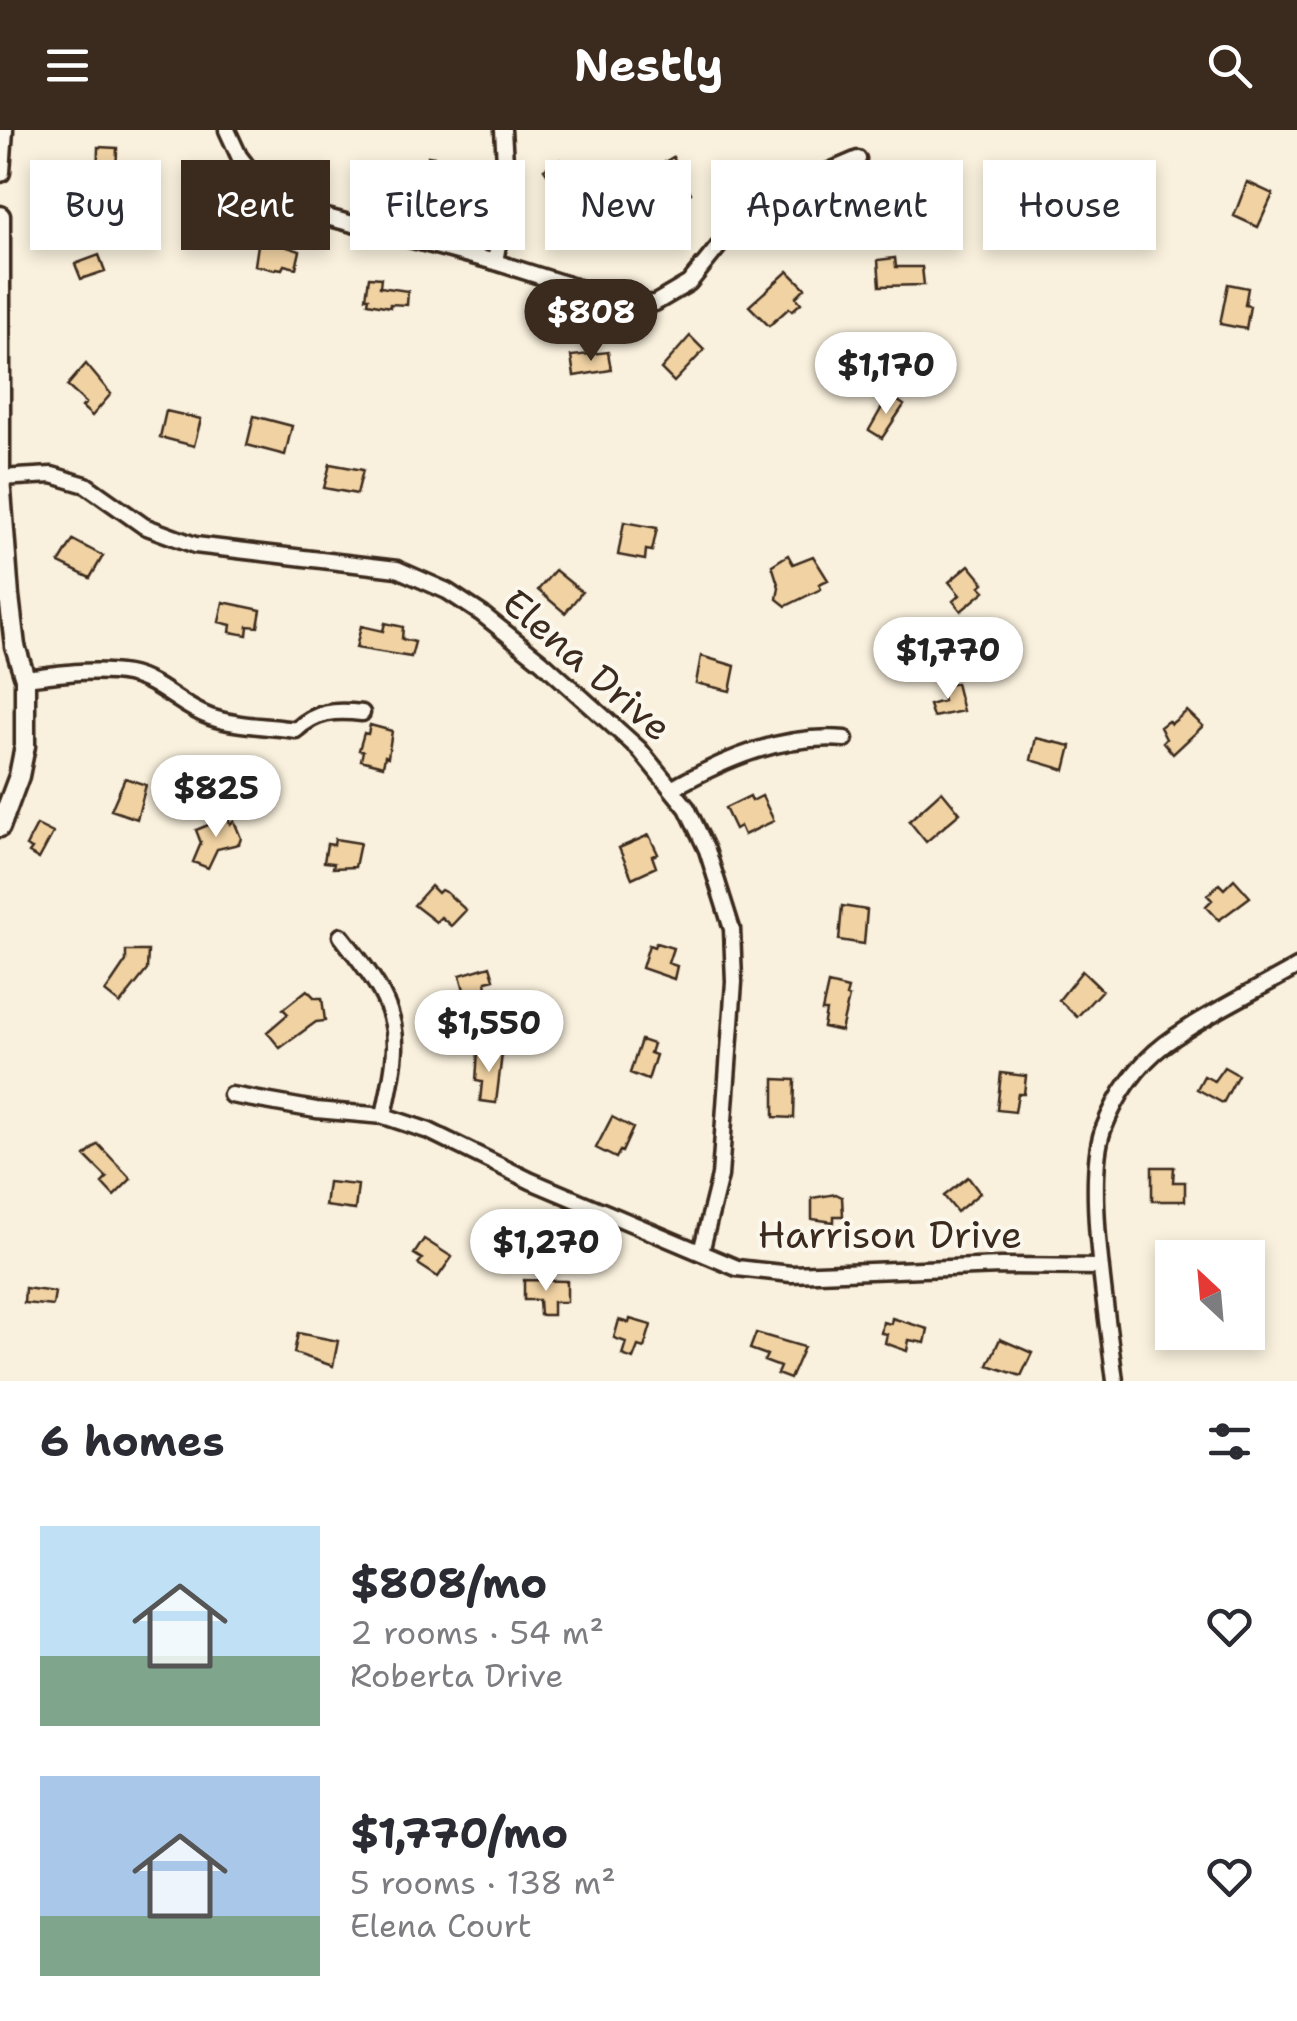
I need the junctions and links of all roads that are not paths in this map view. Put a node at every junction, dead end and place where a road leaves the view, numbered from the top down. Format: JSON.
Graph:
{"nodes":[{"id":1,"x":2,"y":130,"type":"edge"},
{"id":2,"x":226,"y":130,"type":"edge"},
{"id":3,"x":503,"y":130,"type":"edge"},
{"id":4,"x":0,"y":172,"type":"edge"},
{"id":5,"x":0,"y":216,"type":"edge"},
{"id":6,"x":715,"y":250,"type":"edge"},
{"id":7,"x":494,"y":262,"type":"junction"},
{"id":8,"x":1,"y":355,"type":"edge"},
{"id":9,"x":0,"y":477,"type":"edge"},
{"id":10,"x":25,"y":678,"type":"junction"},
{"id":11,"x":362,"y":713,"type":"dead end"},
{"id":12,"x":845,"y":740,"type":"dead end"},
{"id":13,"x":673,"y":788,"type":"junction"},
{"id":14,"x":0,"y":827,"type":"edge"},
{"id":15,"x":340,"y":936,"type":"dead end"},
{"id":16,"x":1297,"y":967,"type":"edge"},
{"id":17,"x":231,"y":1095,"type":"dead end"},
{"id":18,"x":384,"y":1116,"type":"junction"},
{"id":19,"x":701,"y":1252,"type":"junction"},
{"id":20,"x":1102,"y":1267,"type":"junction"},
{"id":21,"x":1115,"y":1381,"type":"edge"}],
"edges":[{"from":1,"to":4,"type":"street"},
{"from":2,"to":7,"type":"street"},
{"from":3,"to":7,"type":"street"},
{"from":5,"to":8,"type":"street"},
{"from":6,"to":7,"type":"street"},
{"from":8,"to":9,"type":"street"},
{"from":9,"to":10,"type":"street"},
{"from":9,"to":13,"type":"street","name":"Elena Drive"},
{"from":10,"to":11,"type":"street"},
{"from":10,"to":14,"type":"street"},
{"from":12,"to":13,"type":"street"},
{"from":13,"to":19,"type":"street","name":"Elena Drive"},
{"from":15,"to":18,"type":"street"},
{"from":16,"to":20,"type":"street"},
{"from":17,"to":18,"type":"street","name":"Harrison Drive"},
{"from":18,"to":19,"type":"street","name":"Harrison Drive"},
{"from":19,"to":20,"type":"street","name":"Harrison Drive"},
{"from":20,"to":21,"type":"street"}]}
